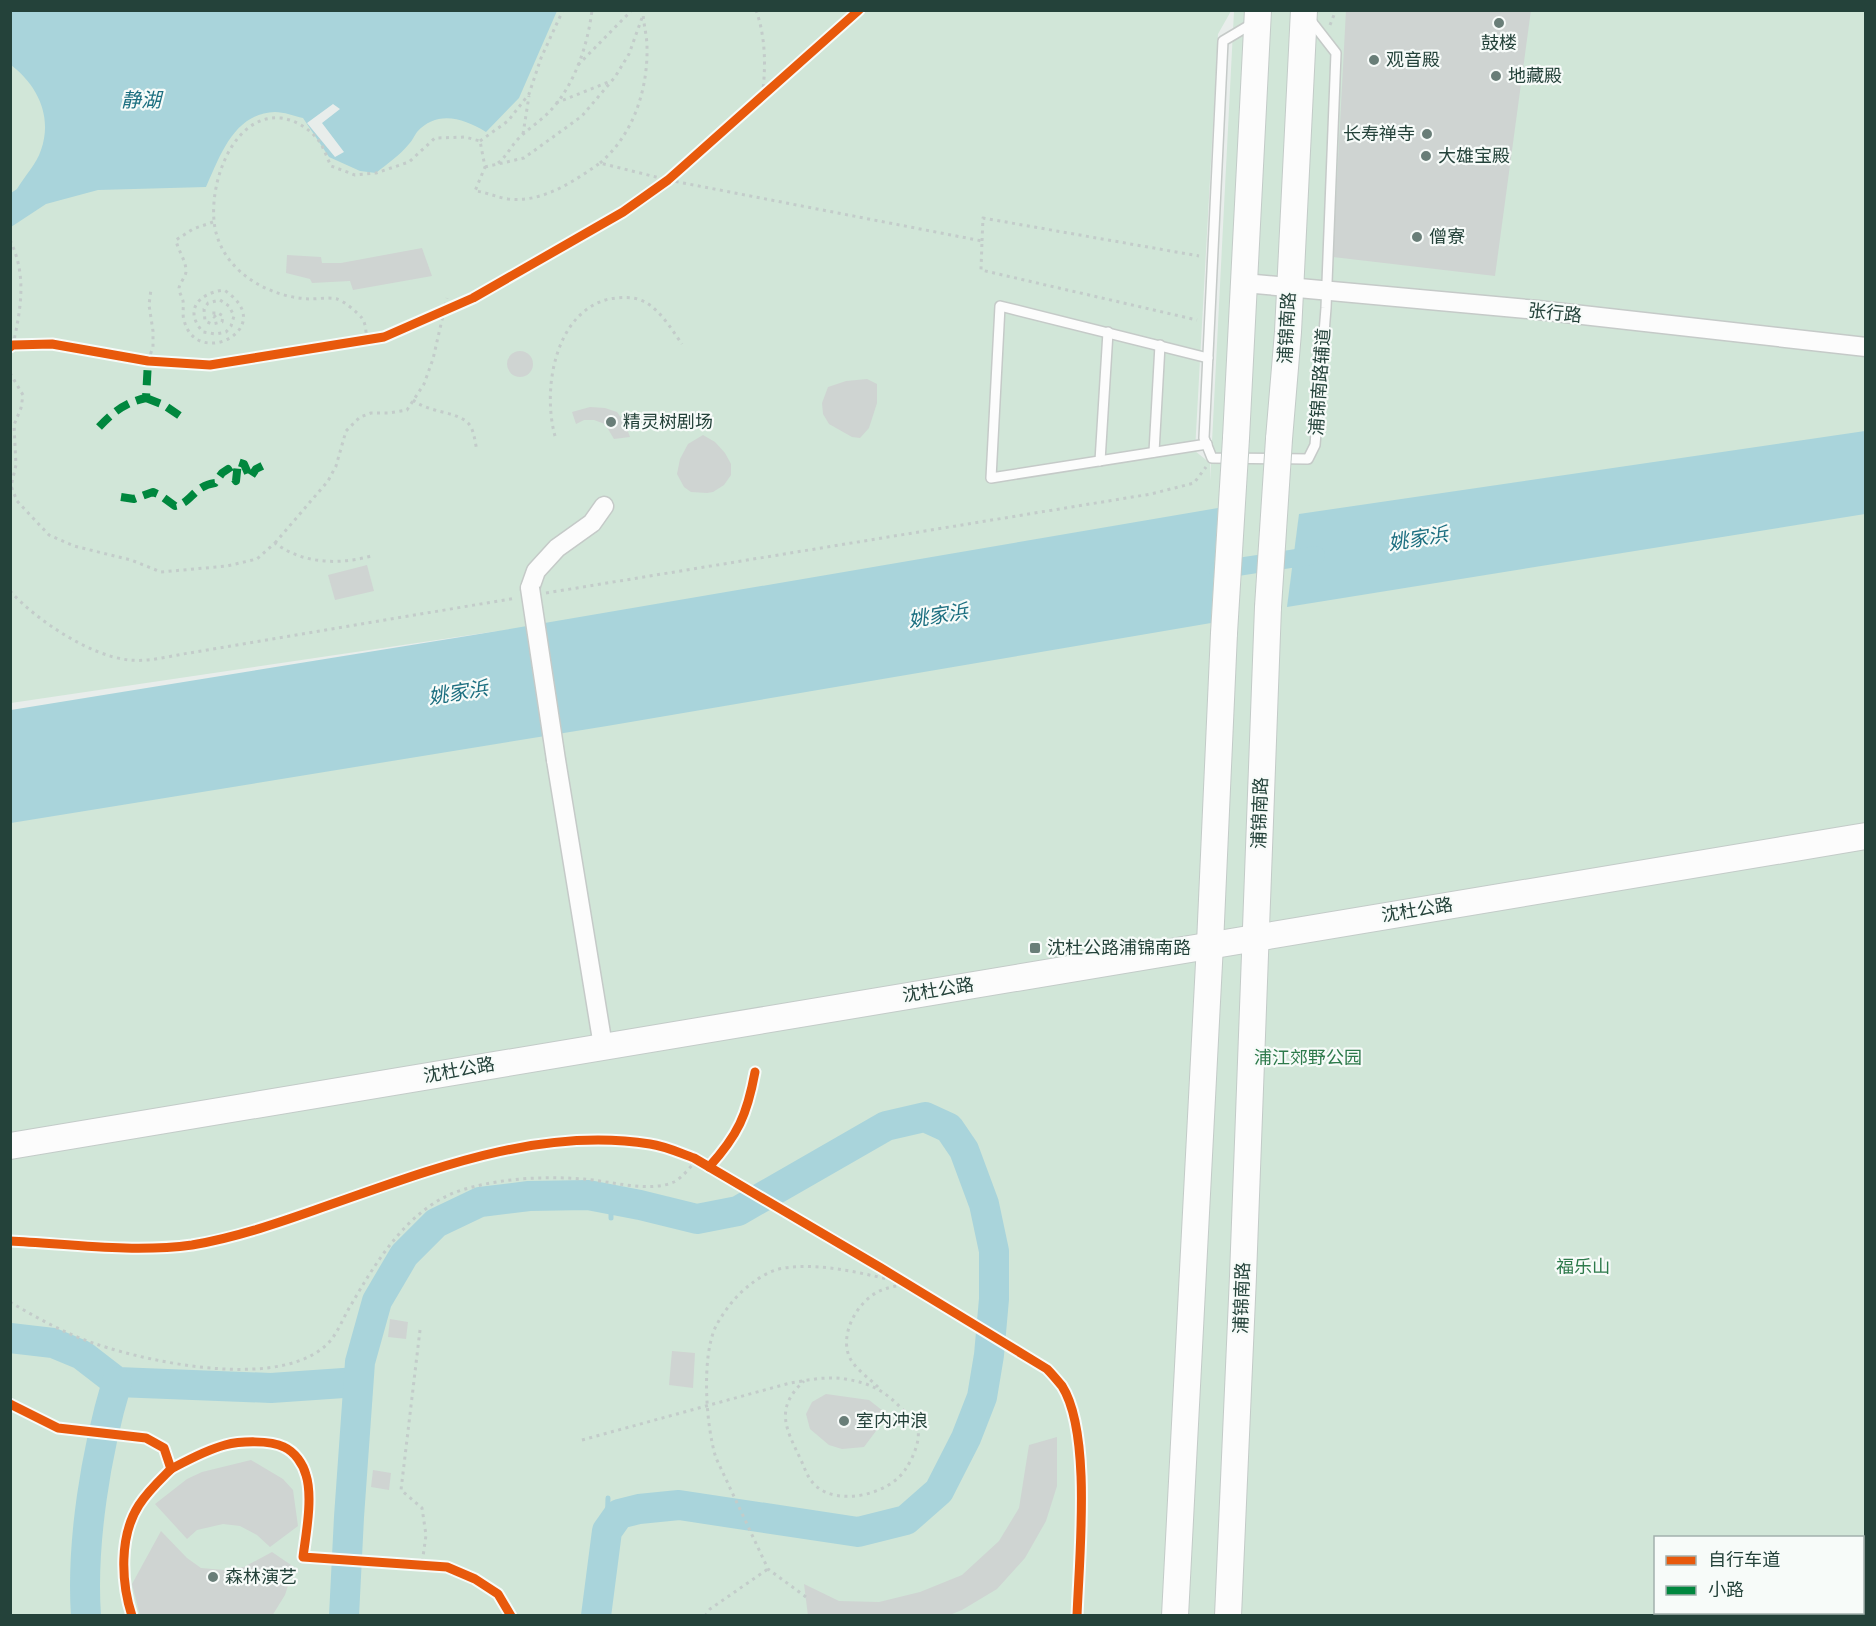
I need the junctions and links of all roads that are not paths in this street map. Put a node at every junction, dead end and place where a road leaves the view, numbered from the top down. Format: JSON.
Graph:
{"nodes":[{"id":1,"x":1304,"y":11,"type":"edge"},
{"id":2,"x":1258,"y":16,"type":"edge"},
{"id":3,"x":1244,"y":283,"type":"junction"},
{"id":4,"x":1290,"y":288,"type":"junction"},
{"id":5,"x":1326,"y":292,"type":"junction"},
{"id":6,"x":1108,"y":332,"type":"junction"},
{"id":7,"x":1160,"y":345,"type":"junction"},
{"id":8,"x":1866,"y":347,"type":"edge"},
{"id":9,"x":1208,"y":357,"type":"junction"},
{"id":10,"x":1207,"y":444,"type":"junction"},
{"id":11,"x":1154,"y":452,"type":"junction"},
{"id":12,"x":1100,"y":461,"type":"junction"},
{"id":13,"x":604,"y":506,"type":"dead end"},
{"id":14,"x":1866,"y":836,"type":"edge"},
{"id":15,"x":1256,"y":937,"type":"junction"},
{"id":16,"x":1210,"y":944,"type":"junction"},
{"id":17,"x":603,"y":1046,"type":"junction"},
{"id":18,"x":10,"y":1146,"type":"edge"},
{"id":19,"x":1174,"y":1616,"type":"edge"},
{"id":20,"x":1228,"y":1616,"type":"edge"}],
"edges":[{"from":1,"to":4,"type":"main road","name":"浦锦南路"},
{"from":1,"to":5,"type":"lane","name":"浦锦南路辅道"},
{"from":2,"to":3,"type":"main road"},
{"from":2,"to":9,"type":"lane"},
{"from":3,"to":4,"type":"street","name":"张行路"},
{"from":3,"to":16,"type":"main road","bridge":true},
{"from":4,"to":5,"type":"street","name":"张行路"},
{"from":4,"to":15,"type":"main road","name":"浦锦南路","bridge":true},
{"from":5,"to":8,"type":"street","name":"张行路"},
{"from":5,"to":10,"type":"lane","name":"浦锦南路辅道"},
{"from":6,"to":7,"type":"lane"},
{"from":6,"to":12,"type":"lane"},
{"from":6,"to":12,"type":"lane"},
{"from":7,"to":9,"type":"lane"},
{"from":7,"to":11,"type":"lane"},
{"from":9,"to":10,"type":"lane"},
{"from":10,"to":11,"type":"lane"},
{"from":11,"to":12,"type":"lane"},
{"from":13,"to":17,"type":"street","bridge":true},
{"from":14,"to":15,"type":"main road","name":"沈杜公路"},
{"from":15,"to":16,"type":"main road","name":"沈杜公路"},
{"from":15,"to":20,"type":"main road","name":"浦锦南路"},
{"from":16,"to":17,"type":"main road","name":"沈杜公路"},
{"from":16,"to":19,"type":"main road"},
{"from":17,"to":18,"type":"main road","name":"沈杜公路"}]}
